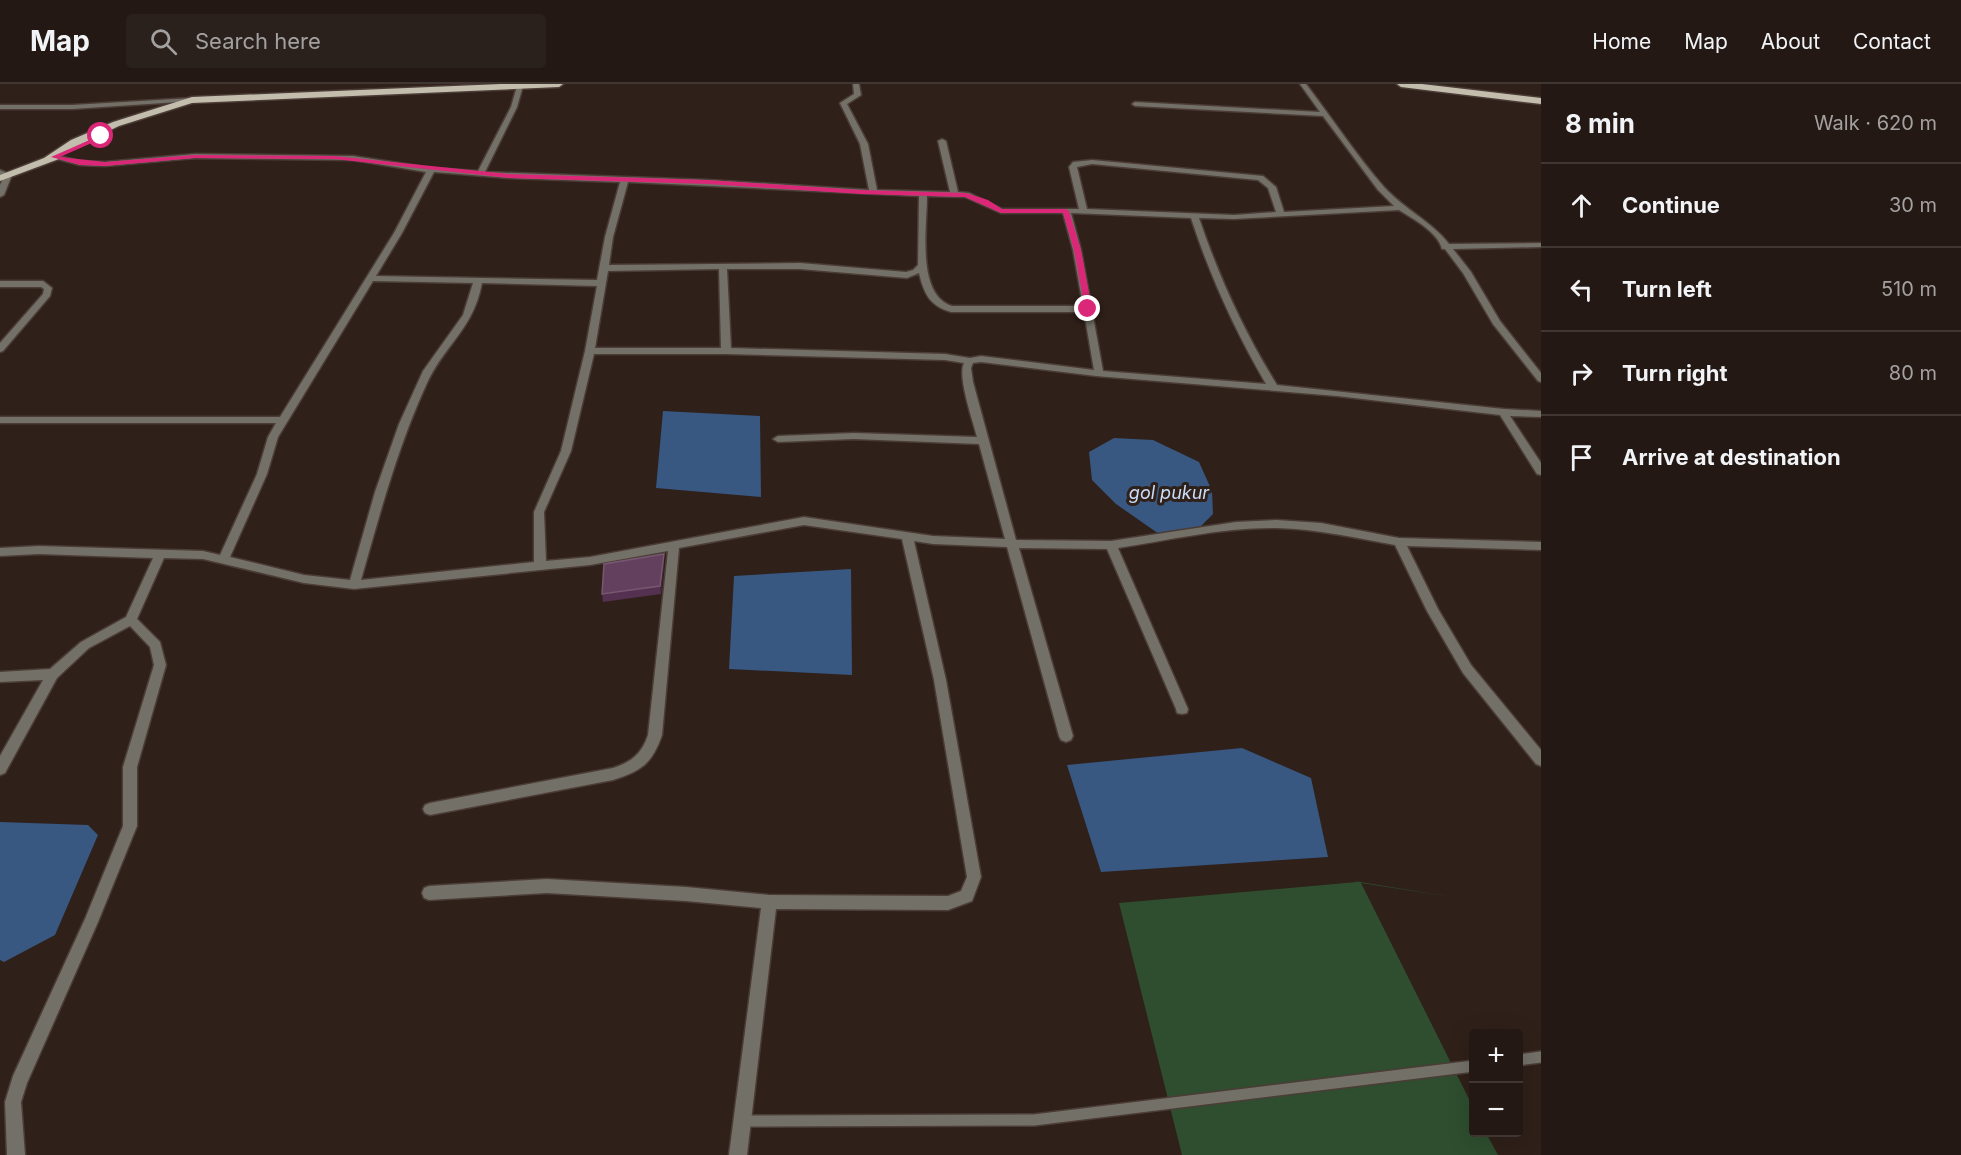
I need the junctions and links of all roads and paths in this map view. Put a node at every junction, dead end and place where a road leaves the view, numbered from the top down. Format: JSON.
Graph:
{"nodes":[{"id":1,"x":559,"y":84,"type":"edge"},
{"id":2,"x":856,"y":84,"type":"edge"},
{"id":3,"x":1303,"y":84,"type":"edge"},
{"id":4,"x":1401,"y":84,"type":"edge"},
{"id":5,"x":1417,"y":85,"type":"edge"},
{"id":6,"x":520,"y":86,"type":"junction"},
{"id":7,"x":452,"y":87,"type":"edge"},
{"id":8,"x":234,"y":99,"type":"junction"},
{"id":9,"x":192,"y":100,"type":"junction"},
{"id":10,"x":1540,"y":102,"type":"edge"},
{"id":11,"x":1135,"y":104,"type":"dead end"},
{"id":12,"x":0,"y":107,"type":"edge"},
{"id":13,"x":1324,"y":114,"type":"junction"},
{"id":14,"x":942,"y":141,"type":"dead end"},
{"id":15,"x":51,"y":158,"type":"junction"},
{"id":16,"x":431,"y":170,"type":"junction"},
{"id":17,"x":480,"y":174,"type":"junction"},
{"id":18,"x":3,"y":175,"type":"edge"},
{"id":19,"x":624,"y":179,"type":"junction"},
{"id":20,"x":873,"y":192,"type":"junction"},
{"id":21,"x":923,"y":194,"type":"junction"},
{"id":22,"x":0,"y":195,"type":"edge"},
{"id":23,"x":954,"y":195,"type":"junction"},
{"id":24,"x":1400,"y":208,"type":"junction"},
{"id":25,"x":1066,"y":211,"type":"junction"},
{"id":26,"x":1084,"y":211,"type":"junction"},
{"id":27,"x":1194,"y":214,"type":"junction"},
{"id":28,"x":1281,"y":214,"type":"junction"},
{"id":29,"x":1541,"y":245,"type":"edge"},
{"id":30,"x":1445,"y":247,"type":"junction"},
{"id":31,"x":922,"y":266,"type":"junction"},
{"id":32,"x":723,"y":267,"type":"junction"},
{"id":33,"x":604,"y":268,"type":"junction"},
{"id":34,"x":371,"y":278,"type":"junction"},
{"id":35,"x":478,"y":279,"type":"junction"},
{"id":36,"x":0,"y":284,"type":"edge"},
{"id":37,"x":601,"y":284,"type":"junction"},
{"id":38,"x":1088,"y":309,"type":"junction"},
{"id":39,"x":0,"y":349,"type":"edge"},
{"id":40,"x":590,"y":351,"type":"junction"},
{"id":41,"x":726,"y":351,"type":"junction"},
{"id":42,"x":970,"y":361,"type":"junction"},
{"id":43,"x":1099,"y":373,"type":"junction"},
{"id":44,"x":1541,"y":379,"type":"edge"},
{"id":45,"x":1273,"y":387,"type":"junction"},
{"id":46,"x":1504,"y":412,"type":"junction"},
{"id":47,"x":1541,"y":414,"type":"edge"},
{"id":48,"x":0,"y":420,"type":"edge"},
{"id":49,"x":283,"y":420,"type":"junction"},
{"id":50,"x":778,"y":439,"type":"dead end"},
{"id":51,"x":982,"y":441,"type":"junction"},
{"id":52,"x":1541,"y":471,"type":"edge"},
{"id":53,"x":907,"y":536,"type":"junction"},
{"id":54,"x":1011,"y":542,"type":"junction"},
{"id":55,"x":1399,"y":542,"type":"junction"},
{"id":56,"x":1111,"y":544,"type":"junction"},
{"id":57,"x":674,"y":545,"type":"junction"},
{"id":58,"x":1541,"y":546,"type":"edge"},
{"id":59,"x":0,"y":552,"type":"edge"},
{"id":60,"x":160,"y":554,"type":"junction"},
{"id":61,"x":224,"y":559,"type":"junction"},
{"id":62,"x":540,"y":567,"type":"junction"},
{"id":63,"x":354,"y":585,"type":"junction"},
{"id":64,"x":131,"y":620,"type":"junction"},
{"id":65,"x":53,"y":674,"type":"junction"},
{"id":66,"x":0,"y":677,"type":"edge"},
{"id":67,"x":1182,"y":709,"type":"dead end"},
{"id":68,"x":1066,"y":736,"type":"dead end"},
{"id":69,"x":1541,"y":760,"type":"edge"},
{"id":70,"x":0,"y":769,"type":"edge"},
{"id":71,"x":429,"y":809,"type":"dead end"},
{"id":72,"x":429,"y":893,"type":"dead end"},
{"id":73,"x":769,"y":902,"type":"junction"},
{"id":74,"x":1541,"y":1058,"type":"edge"},
{"id":75,"x":1523,"y":1060,"type":"edge"},
{"id":76,"x":1469,"y":1066,"type":"edge"},
{"id":77,"x":740,"y":1121,"type":"junction"},
{"id":78,"x":16,"y":1155,"type":"edge"},
{"id":79,"x":738,"y":1155,"type":"edge"}],
"edges":[{"from":1,"to":6,"type":"main road"},
{"from":2,"to":20,"type":"street"},
{"from":3,"to":13,"type":"street"},
{"from":4,"to":5,"type":"main road"},
{"from":5,"to":10,"type":"main road"},
{"from":6,"to":7,"type":"main road"},
{"from":6,"to":17,"type":"street"},
{"from":7,"to":8,"type":"main road"},
{"from":8,"to":9,"type":"main road"},
{"from":8,"to":15,"type":"main road"},
{"from":9,"to":12,"type":"street"},
{"from":9,"to":15,"type":"main road"},
{"from":11,"to":13,"type":"street"},
{"from":13,"to":24,"type":"street"},
{"from":14,"to":23,"type":"street"},
{"from":15,"to":16,"type":"street"},
{"from":15,"to":18,"type":"main road"},
{"from":16,"to":17,"type":"street"},
{"from":16,"to":34,"type":"street"},
{"from":17,"to":19,"type":"street"},
{"from":18,"to":22,"type":"street"},
{"from":19,"to":20,"type":"street"},
{"from":19,"to":33,"type":"street"},
{"from":20,"to":21,"type":"street"},
{"from":21,"to":23,"type":"street"},
{"from":21,"to":31,"type":"street"},
{"from":23,"to":25,"type":"street"},
{"from":24,"to":28,"type":"street"},
{"from":24,"to":30,"type":"street"},
{"from":25,"to":26,"type":"street"},
{"from":25,"to":38,"type":"street"},
{"from":26,"to":27,"type":"street"},
{"from":26,"to":28,"type":"street"},
{"from":27,"to":28,"type":"street"},
{"from":27,"to":45,"type":"street"},
{"from":29,"to":30,"type":"street"},
{"from":30,"to":44,"type":"street"},
{"from":31,"to":32,"type":"street"},
{"from":31,"to":38,"type":"street"},
{"from":32,"to":33,"type":"street"},
{"from":32,"to":41,"type":"street"},
{"from":33,"to":37,"type":"street"},
{"from":34,"to":35,"type":"street"},
{"from":34,"to":49,"type":"street"},
{"from":35,"to":37,"type":"street"},
{"from":35,"to":63,"type":"street"},
{"from":36,"to":39,"type":"street"},
{"from":37,"to":40,"type":"street"},
{"from":38,"to":43,"type":"street"},
{"from":40,"to":41,"type":"street"},
{"from":40,"to":62,"type":"street"},
{"from":41,"to":42,"type":"street"},
{"from":42,"to":43,"type":"street"},
{"from":42,"to":51,"type":"street"},
{"from":43,"to":45,"type":"street"},
{"from":45,"to":46,"type":"street"},
{"from":46,"to":47,"type":"street"},
{"from":46,"to":52,"type":"street"},
{"from":48,"to":49,"type":"street"},
{"from":49,"to":61,"type":"street"},
{"from":50,"to":51,"type":"street"},
{"from":51,"to":54,"type":"street"},
{"from":53,"to":54,"type":"street"},
{"from":53,"to":57,"type":"street"},
{"from":53,"to":73,"type":"street"},
{"from":54,"to":56,"type":"street"},
{"from":54,"to":68,"type":"street"},
{"from":55,"to":56,"type":"street"},
{"from":55,"to":58,"type":"street"},
{"from":55,"to":69,"type":"street"},
{"from":56,"to":67,"type":"street"},
{"from":57,"to":62,"type":"street"},
{"from":57,"to":71,"type":"street"},
{"from":59,"to":60,"type":"street"},
{"from":60,"to":61,"type":"street"},
{"from":60,"to":64,"type":"street"},
{"from":61,"to":63,"type":"street"},
{"from":62,"to":63,"type":"street"},
{"from":64,"to":65,"type":"street"},
{"from":64,"to":78,"type":"street"},
{"from":65,"to":66,"type":"street"},
{"from":65,"to":70,"type":"street"},
{"from":72,"to":73,"type":"street"},
{"from":73,"to":77,"type":"street"},
{"from":74,"to":75,"type":"lane"},
{"from":76,"to":77,"type":"lane"},
{"from":77,"to":79,"type":"street"}]}
